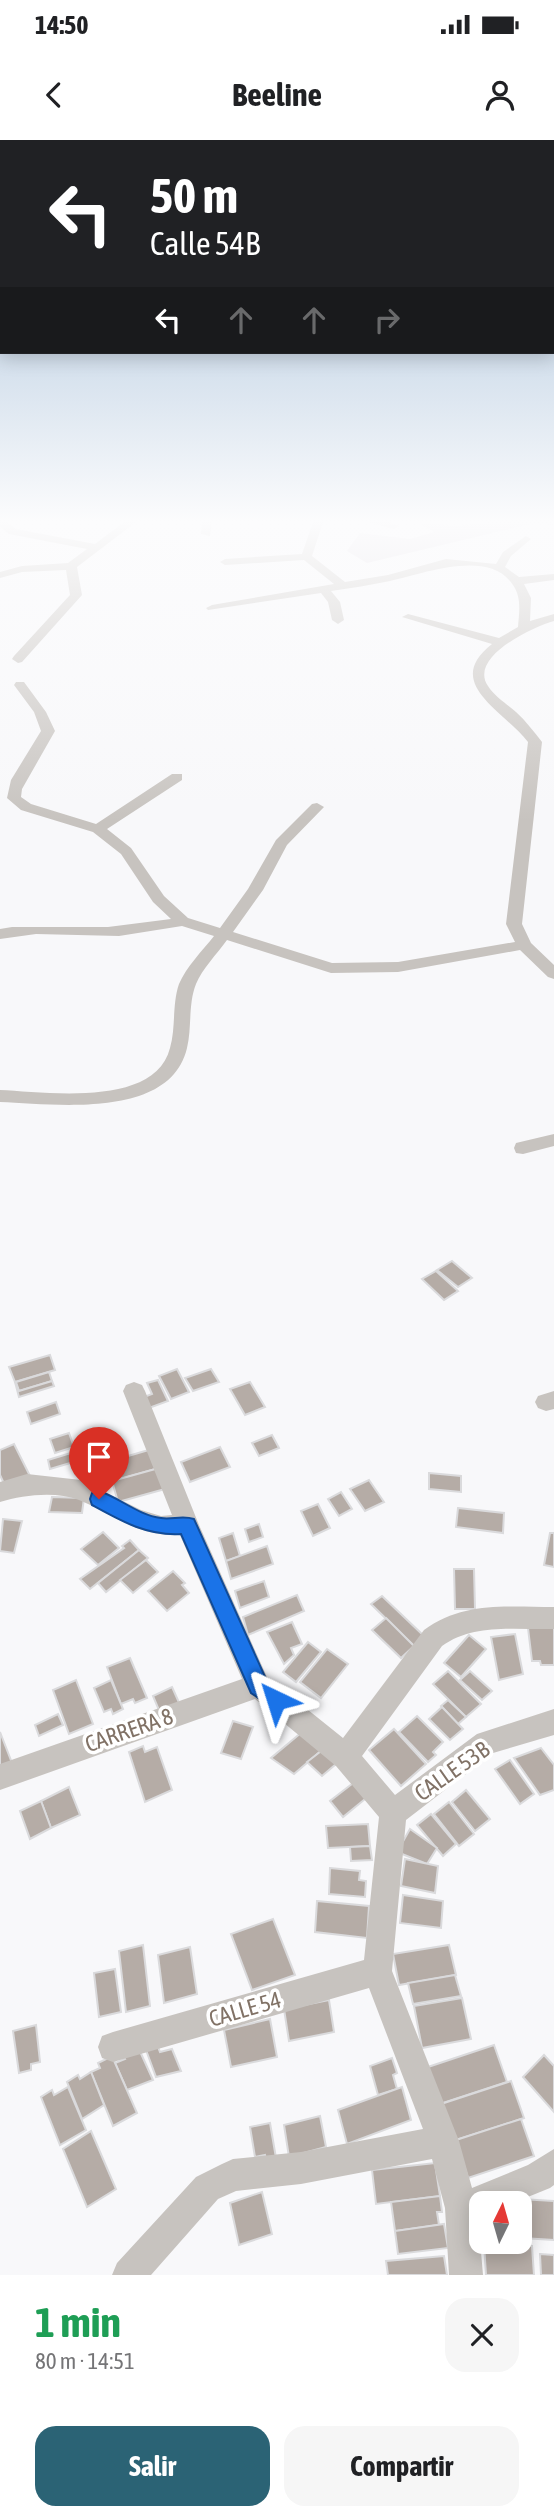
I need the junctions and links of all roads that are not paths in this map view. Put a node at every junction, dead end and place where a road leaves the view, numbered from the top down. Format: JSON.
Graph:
{"nodes":[{"id":1,"x":55,"y":622,"type":"edge"},
{"id":2,"x":425,"y":622,"type":"edge"},
{"id":3,"x":524,"y":622,"type":"edge"},
{"id":4,"x":543,"y":622,"type":"edge"},
{"id":5,"x":524,"y":630,"type":"junction"},
{"id":6,"x":499,"y":642,"type":"junction"},
{"id":7,"x":18,"y":659,"type":"dead end"},
{"id":8,"x":20,"y":685,"type":"dead end"},
{"id":9,"x":177,"y":777,"type":"dead end"},
{"id":10,"x":7,"y":786,"type":"edge"},
{"id":11,"x":317,"y":807,"type":"dead end"},
{"id":12,"x":98,"y":829,"type":"junction"},
{"id":13,"x":183,"y":921,"type":"junction"},
{"id":14,"x":0,"y":934,"type":"edge"},
{"id":15,"x":220,"y":935,"type":"junction"},
{"id":16,"x":524,"y":945,"type":"junction"},
{"id":17,"x":554,"y":974,"type":"edge"},
{"id":18,"x":0,"y":1096,"type":"edge"},
{"id":19,"x":554,"y":1140,"type":"edge"},
{"id":20,"x":523,"y":1148,"type":"dead end"},
{"id":21,"x":134,"y":1391,"type":"dead end"},
{"id":22,"x":0,"y":1492,"type":"edge"},
{"id":23,"x":187,"y":1525,"type":"junction"},
{"id":24,"x":554,"y":1618,"type":"edge"},
{"id":25,"x":258,"y":1686,"type":"junction"},
{"id":26,"x":554,"y":1722,"type":"edge"},
{"id":27,"x":345,"y":1757,"type":"junction"},
{"id":28,"x":0,"y":1777,"type":"edge"},
{"id":29,"x":393,"y":1813,"type":"junction"},
{"id":30,"x":377,"y":1970,"type":"junction"},
{"id":31,"x":113,"y":2046,"type":"dead end"},
{"id":32,"x":443,"y":2141,"type":"junction"},
{"id":33,"x":554,"y":2165,"type":"edge"},
{"id":34,"x":461,"y":2207,"type":"junction"},
{"id":35,"x":129,"y":2275,"type":"edge"},
{"id":36,"x":466,"y":2275,"type":"edge"}],
"edges":[{"from":1,"to":7,"type":"street"},
{"from":2,"to":6,"type":"street"},
{"from":3,"to":5,"type":"street"},
{"from":4,"to":5,"type":"street"},
{"from":5,"to":6,"type":"street"},
{"from":6,"to":16,"type":"street"},
{"from":8,"to":10,"type":"street"},
{"from":9,"to":12,"type":"street"},
{"from":10,"to":12,"type":"street"},
{"from":11,"to":15,"type":"street"},
{"from":12,"to":13,"type":"street"},
{"from":13,"to":14,"type":"street"},
{"from":13,"to":15,"type":"street"},
{"from":15,"to":16,"type":"street"},
{"from":15,"to":18,"type":"street"},
{"from":16,"to":17,"type":"street"},
{"from":19,"to":20,"type":"street"},
{"from":21,"to":23,"type":"street"},
{"from":22,"to":23,"type":"street"},
{"from":23,"to":25,"type":"street"},
{"from":24,"to":27,"type":"street"},
{"from":25,"to":27,"type":"street"},
{"from":25,"to":28,"type":"street","name":"CARRERA 8"},
{"from":26,"to":29,"type":"street","name":"CALLE 53B"},
{"from":27,"to":29,"type":"street"},
{"from":29,"to":30,"type":"street"},
{"from":30,"to":31,"type":"street","name":"CALLE 54"},
{"from":30,"to":32,"type":"street"},
{"from":32,"to":34,"type":"street"},
{"from":32,"to":35,"type":"street"},
{"from":33,"to":34,"type":"street"},
{"from":34,"to":36,"type":"street"}]}
